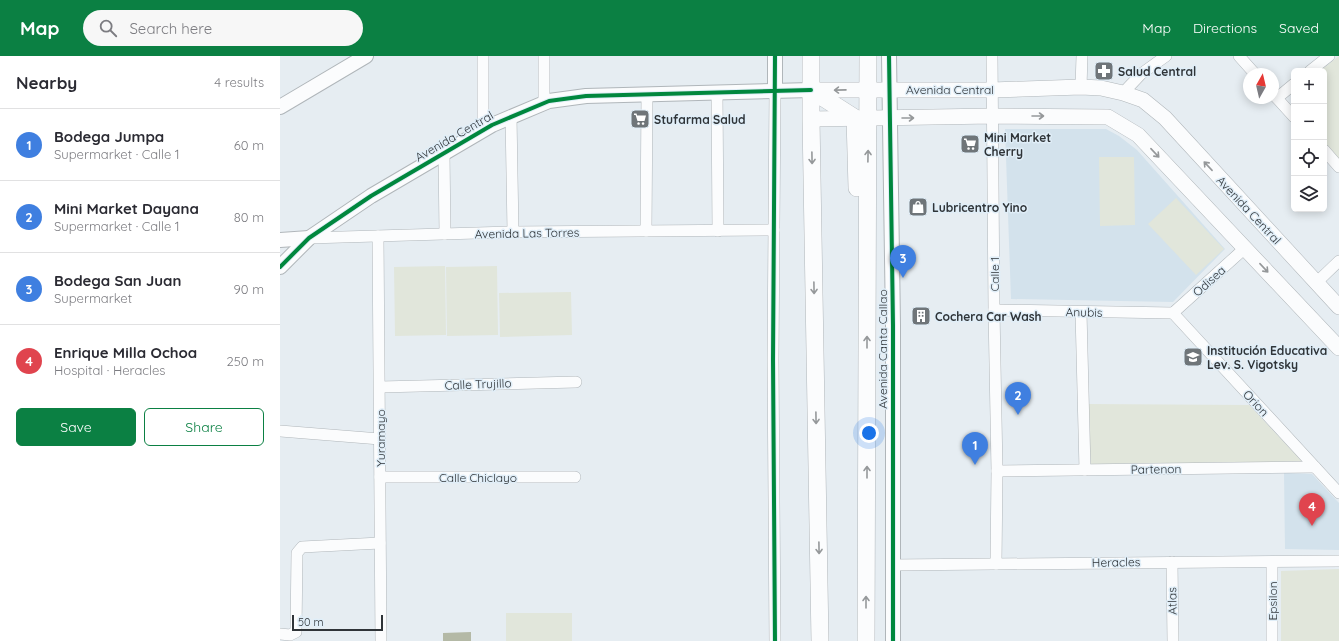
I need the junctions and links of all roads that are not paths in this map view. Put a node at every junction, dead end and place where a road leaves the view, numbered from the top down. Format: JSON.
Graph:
{"nodes":[{"id":1,"x":366,"y":56,"type":"edge"},
{"id":2,"x":483,"y":56,"type":"edge"},
{"id":3,"x":544,"y":56,"type":"edge"},
{"id":4,"x":775,"y":56,"type":"edge"},
{"id":5,"x":811,"y":56,"type":"edge"},
{"id":6,"x":868,"y":56,"type":"edge"},
{"id":7,"x":889,"y":56,"type":"edge"},
{"id":8,"x":992,"y":56,"type":"edge"},
{"id":9,"x":1082,"y":56,"type":"edge"},
{"id":10,"x":1166,"y":56,"type":"edge"},
{"id":11,"x":1239,"y":56,"type":"edge"},
{"id":12,"x":1329,"y":56,"type":"edge"},
{"id":13,"x":1250,"y":68,"type":"edge"},
{"id":14,"x":1314,"y":68,"type":"edge"},
{"id":15,"x":1291,"y":86,"type":"edge"},
{"id":16,"x":1081,"y":87,"type":"junction"},
{"id":17,"x":889,"y":89,"type":"junction"},
{"id":18,"x":811,"y":90,"type":"junction"},
{"id":19,"x":869,"y":90,"type":"junction"},
{"id":20,"x":992,"y":90,"type":"junction"},
{"id":21,"x":775,"y":91,"type":"junction"},
{"id":22,"x":717,"y":92,"type":"junction"},
{"id":23,"x":1123,"y":92,"type":"junction"},
{"id":24,"x":1279,"y":93,"type":"edge"},
{"id":25,"x":647,"y":94,"type":"junction"},
{"id":26,"x":1279,"y":100,"type":"edge"},
{"id":27,"x":544,"y":103,"type":"junction"},
{"id":28,"x":280,"y":107,"type":"edge"},
{"id":29,"x":1291,"y":114,"type":"edge"},
{"id":30,"x":511,"y":116,"type":"junction"},
{"id":31,"x":993,"y":116,"type":"junction"},
{"id":32,"x":862,"y":118,"type":"junction"},
{"id":33,"x":889,"y":118,"type":"junction"},
{"id":34,"x":811,"y":119,"type":"junction"},
{"id":35,"x":483,"y":130,"type":"junction"},
{"id":36,"x":444,"y":153,"type":"junction"},
{"id":37,"x":1327,"y":153,"type":"edge"},
{"id":38,"x":1339,"y":167,"type":"edge"},
{"id":39,"x":774,"y":230,"type":"junction"},
{"id":40,"x":718,"y":231,"type":"junction"},
{"id":41,"x":512,"y":232,"type":"junction"},
{"id":42,"x":646,"y":232,"type":"junction"},
{"id":43,"x":445,"y":234,"type":"junction"},
{"id":44,"x":378,"y":236,"type":"junction"},
{"id":45,"x":309,"y":238,"type":"junction"},
{"id":46,"x":280,"y":240,"type":"edge"},
{"id":47,"x":1245,"y":248,"type":"junction"},
{"id":48,"x":1339,"y":261,"type":"edge"},
{"id":49,"x":280,"y":267,"type":"edge"},
{"id":50,"x":1316,"y":283,"type":"junction"},
{"id":51,"x":1339,"y":307,"type":"edge"},
{"id":52,"x":994,"y":310,"type":"junction"},
{"id":53,"x":1081,"y":312,"type":"junction"},
{"id":54,"x":1173,"y":313,"type":"junction"},
{"id":55,"x":1339,"y":348,"type":"edge"},
{"id":56,"x":576,"y":382,"type":"dead end"},
{"id":57,"x":380,"y":387,"type":"junction"},
{"id":58,"x":280,"y":430,"type":"edge"},
{"id":59,"x":380,"y":439,"type":"junction"},
{"id":60,"x":1315,"y":467,"type":"junction"},
{"id":61,"x":1085,"y":470,"type":"junction"},
{"id":62,"x":997,"y":471,"type":"junction"},
{"id":63,"x":575,"y":477,"type":"dead end"},
{"id":64,"x":380,"y":478,"type":"junction"},
{"id":65,"x":1339,"y":493,"type":"edge"},
{"id":66,"x":380,"y":543,"type":"junction"},
{"id":67,"x":1339,"y":561,"type":"edge"},
{"id":68,"x":1172,"y":562,"type":"junction"},
{"id":69,"x":1272,"y":562,"type":"junction"},
{"id":70,"x":996,"y":564,"type":"junction"},
{"id":71,"x":892,"y":565,"type":"junction"},
{"id":72,"x":280,"y":634,"type":"edge"},
{"id":73,"x":381,"y":641,"type":"edge"},
{"id":74,"x":775,"y":641,"type":"edge"},
{"id":75,"x":820,"y":641,"type":"edge"},
{"id":76,"x":866,"y":641,"type":"edge"},
{"id":77,"x":893,"y":641,"type":"edge"},
{"id":78,"x":1173,"y":641,"type":"edge"},
{"id":79,"x":1272,"y":641,"type":"edge"}],
"edges":[{"from":1,"to":28,"type":"street"},
{"from":2,"to":35,"type":"street"},
{"from":3,"to":27,"type":"street"},
{"from":4,"to":21,"type":"street"},
{"from":5,"to":18,"type":"main road"},
{"from":6,"to":19,"type":"main road","name":"Avenida Canta Callao"},
{"from":7,"to":17,"type":"street","name":"Avenida Canta Callao"},
{"from":8,"to":20,"type":"street","name":"Calle 1"},
{"from":9,"to":16,"type":"street"},
{"from":10,"to":23,"type":"street"},
{"from":11,"to":13,"type":"street"},
{"from":12,"to":14,"type":"street"},
{"from":15,"to":24,"type":"street"},
{"from":16,"to":20,"type":"main road","name":"Avenida Central"},
{"from":16,"to":23,"type":"main road","name":"Avenida Central"},
{"from":17,"to":19,"type":"main road","name":"Avenida Central"},
{"from":17,"to":20,"type":"main road","name":"Avenida Central"},
{"from":17,"to":33,"type":"street","name":"Avenida Canta Callao"},
{"from":19,"to":18,"type":"main road","name":"Avenida Central","one_way":true},
{"from":18,"to":21,"type":"street","name":"Avenida Central"},
{"from":18,"to":32,"type":"main road"},
{"from":18,"to":34,"type":"main road"},
{"from":19,"to":32,"type":"main road","name":"Avenida Canta Callao"},
{"from":20,"to":31,"type":"street","name":"Calle 1"},
{"from":21,"to":22,"type":"street","name":"Avenida Central"},
{"from":21,"to":39,"type":"street"},
{"from":22,"to":25,"type":"street","name":"Avenida Central"},
{"from":22,"to":40,"type":"street"},
{"from":50,"to":23,"type":"main road","name":"Avenida Central","one_way":true},
{"from":25,"to":27,"type":"street","name":"Avenida Central"},
{"from":25,"to":42,"type":"street"},
{"from":26,"to":29,"type":"street"},
{"from":27,"to":30,"type":"street","name":"Avenida Central"},
{"from":30,"to":35,"type":"street","name":"Avenida Central"},
{"from":30,"to":41,"type":"street"},
{"from":33,"to":31,"type":"main road","one_way":true},
{"from":31,"to":47,"type":"main road","one_way":true},
{"from":31,"to":52,"type":"street","name":"Calle 1"},
{"from":32,"to":33,"type":"main road"},
{"from":32,"to":34,"type":"main road"},
{"from":76,"to":32,"type":"main road","name":"Avenida Canta Callao","one_way":true},
{"from":33,"to":71,"type":"street","name":"Avenida Canta Callao"},
{"from":34,"to":75,"type":"main road","one_way":true},
{"from":35,"to":36,"type":"street","name":"Avenida Central"},
{"from":36,"to":43,"type":"street"},
{"from":36,"to":45,"type":"street","name":"Avenida Central"},
{"from":37,"to":38,"type":"street"},
{"from":39,"to":40,"type":"street","name":"Avenida Las Torres"},
{"from":39,"to":74,"type":"street"},
{"from":40,"to":42,"type":"street","name":"Avenida Las Torres"},
{"from":41,"to":42,"type":"street","name":"Avenida Las Torres"},
{"from":41,"to":43,"type":"street","name":"Avenida Las Torres"},
{"from":43,"to":44,"type":"street","name":"Avenida Las Torres"},
{"from":44,"to":45,"type":"street","name":"Avenida Las Torres"},
{"from":44,"to":57,"type":"street","name":"Yuramayo"},
{"from":45,"to":46,"type":"street","name":"Avenida Las Torres"},
{"from":45,"to":49,"type":"street","name":"Avenida Central"},
{"from":47,"to":54,"type":"street","name":"Odisea"},
{"from":47,"to":55,"type":"main road","one_way":true},
{"from":48,"to":50,"type":"street"},
{"from":50,"to":51,"type":"main road","name":"Avenida Central"},
{"from":52,"to":53,"type":"street","name":"Anubis"},
{"from":52,"to":62,"type":"street","name":"Calle 1"},
{"from":53,"to":54,"type":"street","name":"Anubis"},
{"from":53,"to":61,"type":"street"},
{"from":54,"to":60,"type":"street","name":"Orion"},
{"from":56,"to":57,"type":"street","name":"Calle Trujillo"},
{"from":57,"to":59,"type":"street","name":"Yuramayo"},
{"from":58,"to":59,"type":"street"},
{"from":59,"to":64,"type":"street","name":"Yuramayo"},
{"from":60,"to":61,"type":"street","name":"Partenon"},
{"from":60,"to":65,"type":"street","name":"Orion"},
{"from":61,"to":62,"type":"street","name":"Partenon"},
{"from":62,"to":70,"type":"street","name":"Calle 1"},
{"from":63,"to":64,"type":"street","name":"Calle Chiclayo"},
{"from":64,"to":66,"type":"street","name":"Yuramayo"},
{"from":66,"to":72,"type":"street"},
{"from":66,"to":73,"type":"street","name":"Yuramayo"},
{"from":67,"to":69,"type":"street","name":"Heracles"},
{"from":68,"to":69,"type":"street","name":"Heracles"},
{"from":68,"to":70,"type":"street","name":"Heracles"},
{"from":68,"to":78,"type":"street","name":"Atlas"},
{"from":69,"to":79,"type":"street","name":"Epsilon"},
{"from":70,"to":71,"type":"street","name":"Heracles"},
{"from":71,"to":77,"type":"street","name":"Avenida Canta Callao"}]}
